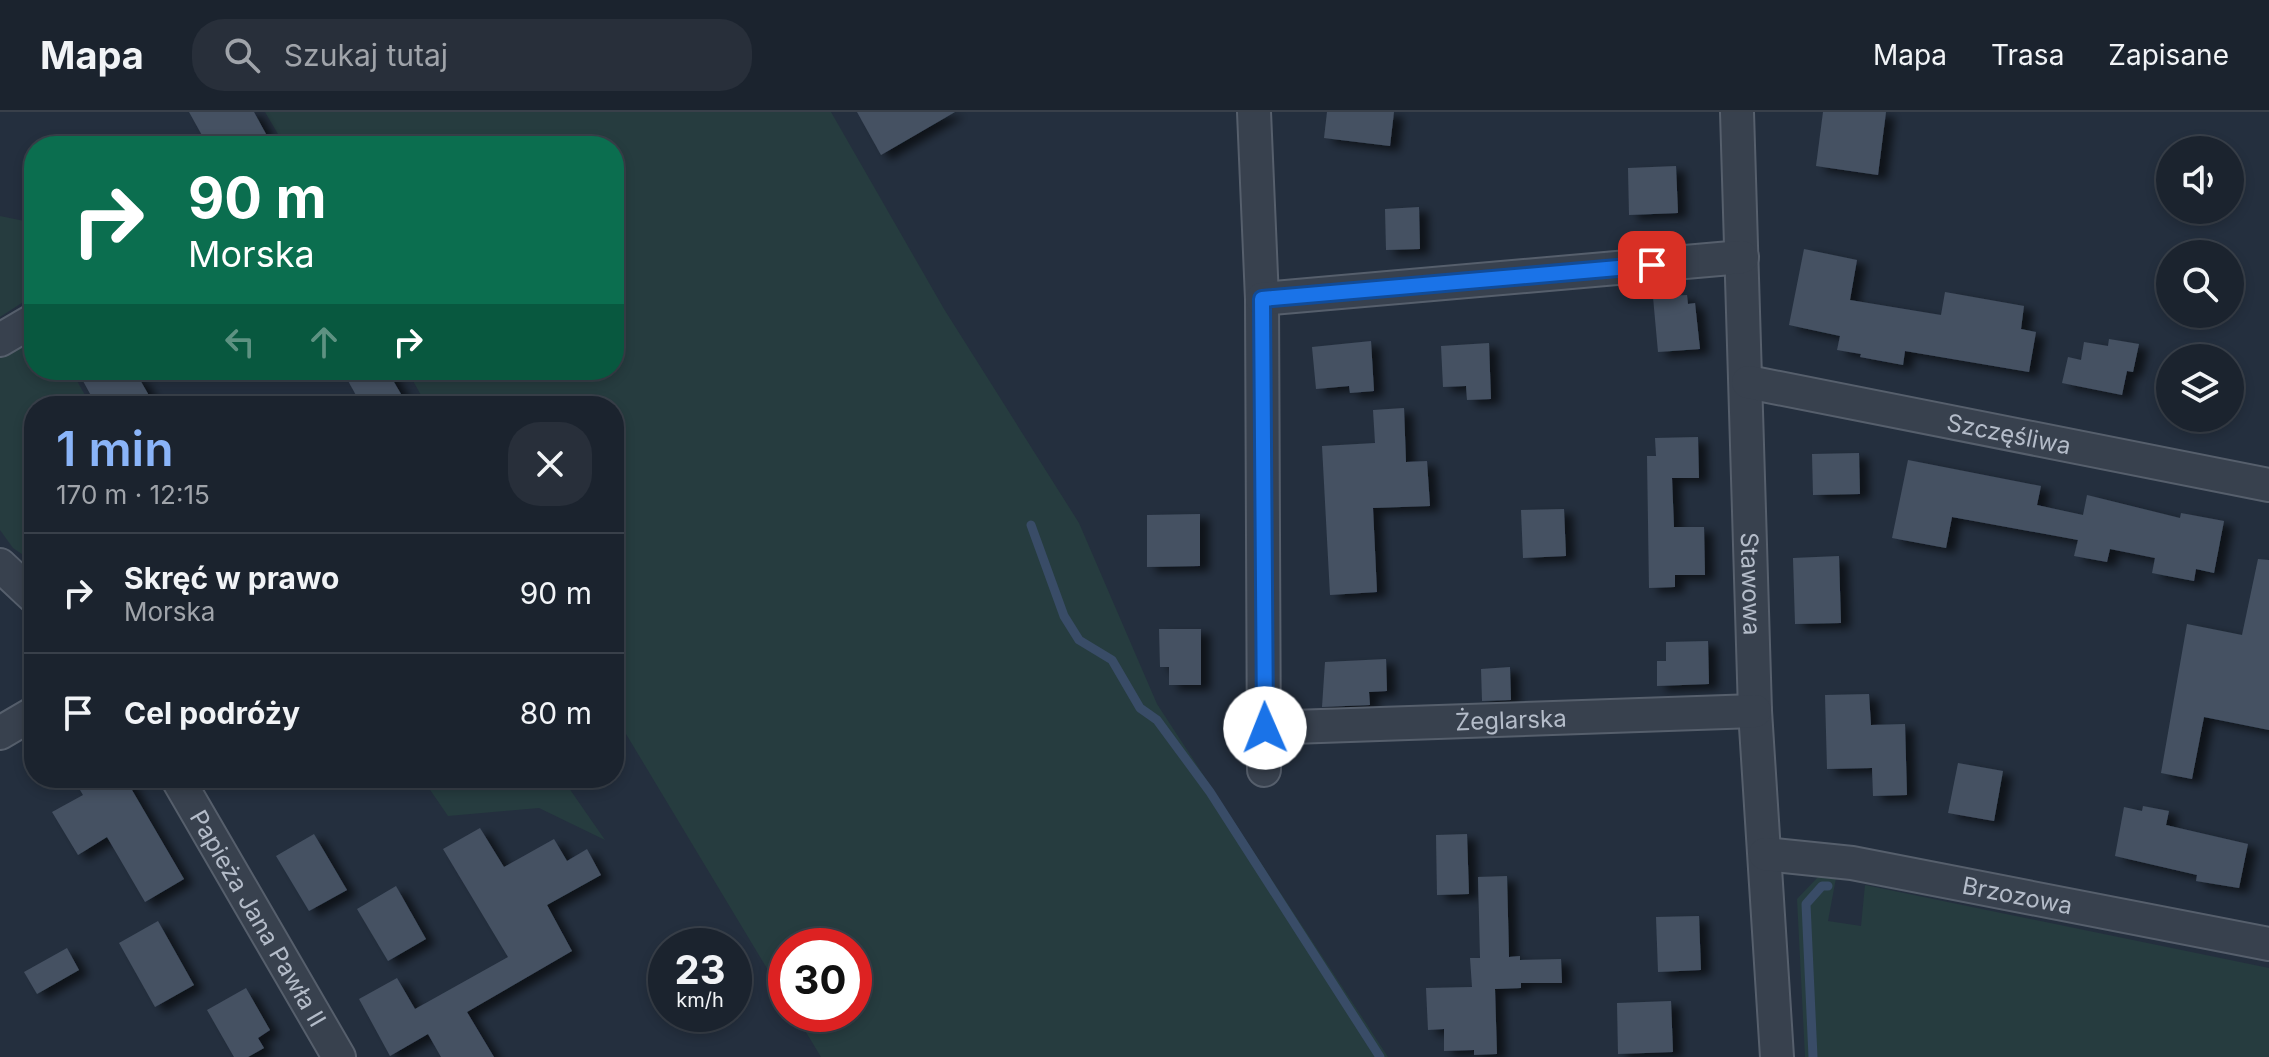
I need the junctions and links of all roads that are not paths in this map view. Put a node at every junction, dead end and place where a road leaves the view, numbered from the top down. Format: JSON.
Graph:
{"nodes":[{"id":1,"x":1254,"y":112,"type":"edge"},
{"id":2,"x":1737,"y":112,"type":"edge"},
{"id":3,"x":1742,"y":257,"type":"junction"},
{"id":4,"x":1262,"y":299,"type":"junction"},
{"id":5,"x":24,"y":326,"type":"edge"},
{"id":6,"x":0,"y":340,"type":"edge"},
{"id":7,"x":1748,"y":382,"type":"junction"},
{"id":8,"x":2269,"y":485,"type":"edge"},
{"id":9,"x":0,"y":565,"type":"edge"},
{"id":10,"x":24,"y":588,"type":"edge"},
{"id":11,"x":1755,"y":711,"type":"junction"},
{"id":12,"x":24,"y":719,"type":"edge"},
{"id":13,"x":1265,"y":728,"type":"junction"},
{"id":14,"x":0,"y":733,"type":"edge"},
{"id":15,"x":1264,"y":770,"type":"dead end"},
{"id":16,"x":183,"y":788,"type":"edge"},
{"id":17,"x":1765,"y":854,"type":"junction"},
{"id":18,"x":2269,"y":944,"type":"edge"},
{"id":19,"x":339,"y":1057,"type":"edge"},
{"id":20,"x":1777,"y":1057,"type":"edge"}],
"edges":[{"from":1,"to":4,"type":"street"},
{"from":2,"to":3,"type":"street","name":"Stawowa"},
{"from":3,"to":4,"type":"street"},
{"from":3,"to":7,"type":"street","name":"Stawowa"},
{"from":4,"to":13,"type":"street"},
{"from":5,"to":6,"type":"street"},
{"from":7,"to":8,"type":"street","name":"Szczęśliwa"},
{"from":7,"to":11,"type":"street","name":"Stawowa"},
{"from":9,"to":10,"type":"street"},
{"from":11,"to":13,"type":"street","name":"Żeglarska"},
{"from":11,"to":17,"type":"street","name":"Stawowa"},
{"from":12,"to":14,"type":"street"},
{"from":13,"to":15,"type":"street"},
{"from":16,"to":19,"type":"street","name":"Papieża Jana Pawła II"},
{"from":17,"to":18,"type":"street","name":"Brzozowa"},
{"from":17,"to":20,"type":"street","name":"Stawowa"}]}
